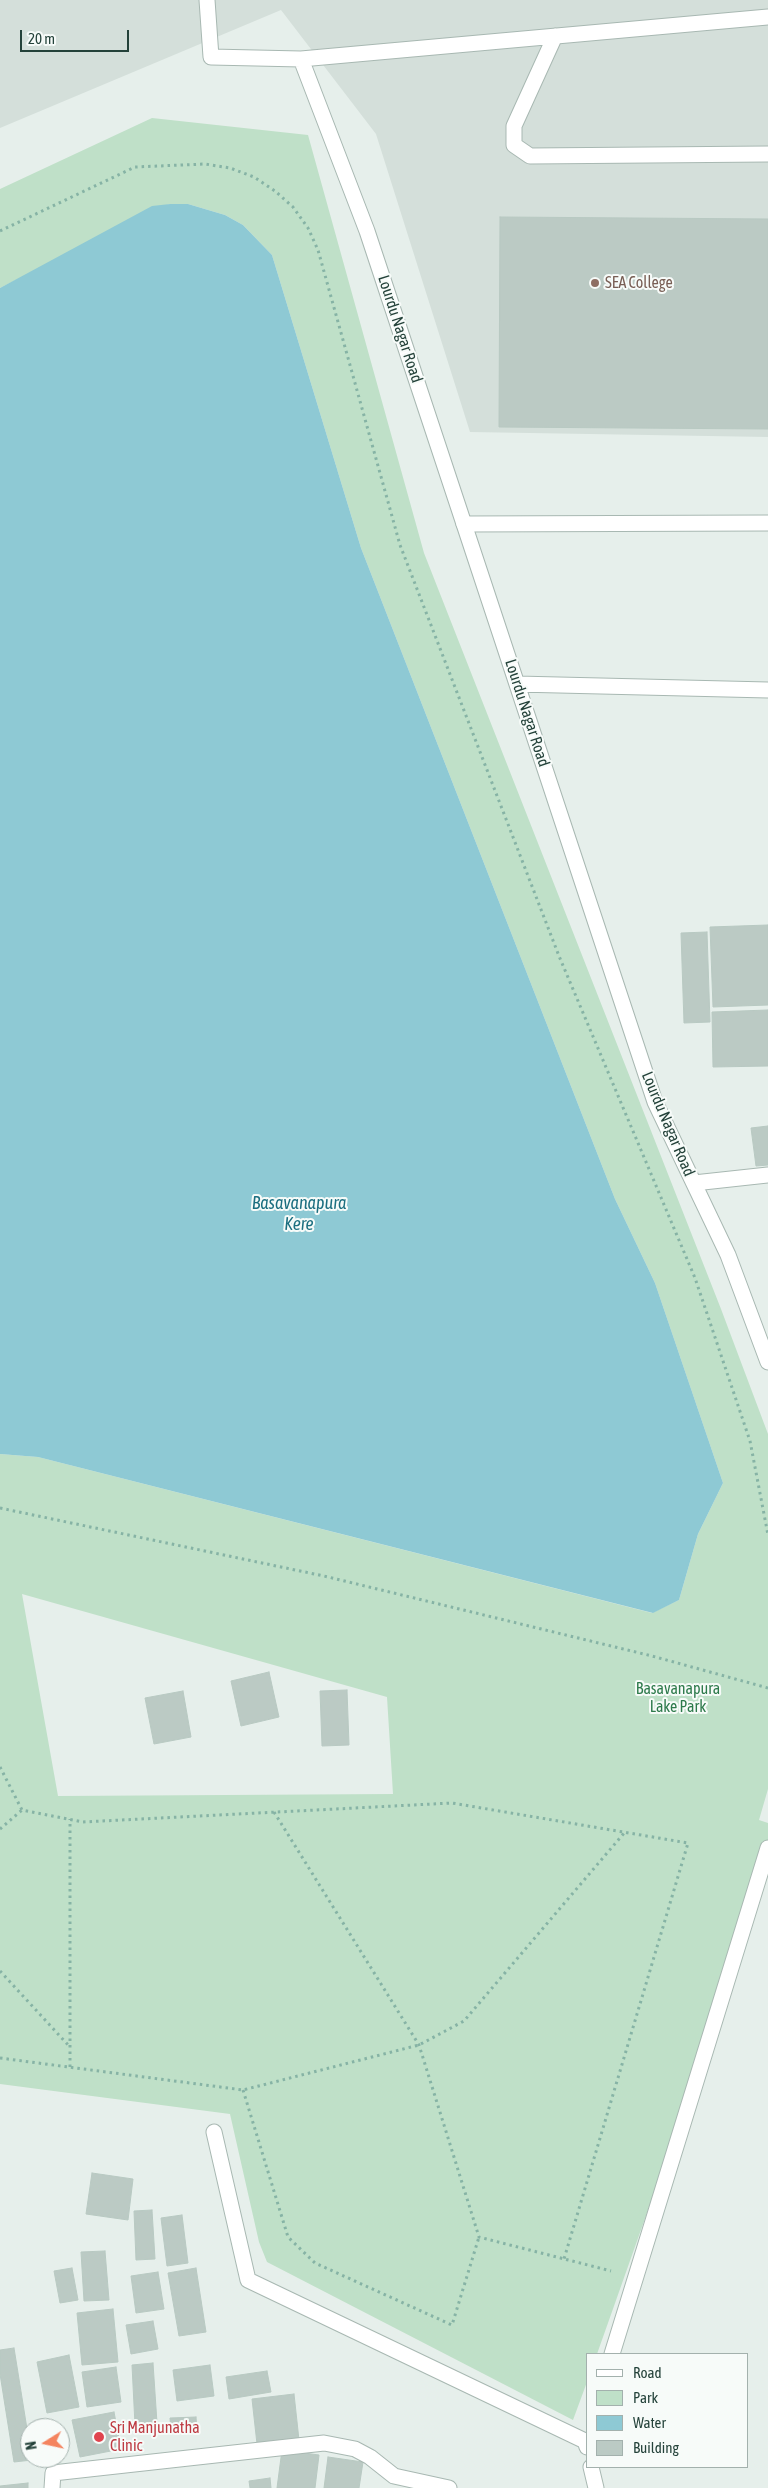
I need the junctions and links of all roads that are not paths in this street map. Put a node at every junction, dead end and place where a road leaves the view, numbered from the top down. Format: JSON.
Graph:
{"nodes":[{"id":1,"x":207,"y":0,"type":"edge"},
{"id":2,"x":768,"y":17,"type":"edge"},
{"id":3,"x":555,"y":36,"type":"junction"},
{"id":4,"x":300,"y":59,"type":"junction"},
{"id":5,"x":768,"y":154,"type":"edge"},
{"id":6,"x":768,"y":523,"type":"edge"},
{"id":7,"x":464,"y":524,"type":"junction"},
{"id":8,"x":517,"y":684,"type":"junction"},
{"id":9,"x":768,"y":690,"type":"edge"},
{"id":10,"x":768,"y":1175,"type":"edge"},
{"id":11,"x":694,"y":1183,"type":"junction"},
{"id":12,"x":764,"y":1338,"type":"edge"},
{"id":13,"x":768,"y":1362,"type":"edge"},
{"id":14,"x":768,"y":1848,"type":"edge"},
{"id":15,"x":214,"y":2132,"type":"dead end"},
{"id":16,"x":612,"y":2353,"type":"edge"},
{"id":17,"x":586,"y":2441,"type":"edge"},
{"id":18,"x":591,"y":2468,"type":"edge"},
{"id":19,"x":52,"y":2488,"type":"edge"},
{"id":20,"x":449,"y":2488,"type":"edge"},
{"id":21,"x":596,"y":2488,"type":"edge"}],
"edges":[{"from":1,"to":4,"type":"street"},
{"from":2,"to":3,"type":"street"},
{"from":3,"to":4,"type":"street"},
{"from":3,"to":5,"type":"street"},
{"from":4,"to":7,"type":"street","name":"Lourdu Nagar Road"},
{"from":6,"to":7,"type":"street"},
{"from":7,"to":8,"type":"street","name":"Lourdu Nagar Road"},
{"from":8,"to":9,"type":"street"},
{"from":8,"to":11,"type":"street","name":"Lourdu Nagar Road"},
{"from":10,"to":11,"type":"street"},
{"from":11,"to":12,"type":"street","name":"Lourdu Nagar Road"},
{"from":12,"to":13,"type":"street","name":"Lourdu Nagar Road"},
{"from":14,"to":16,"type":"street"},
{"from":15,"to":17,"type":"street"},
{"from":18,"to":21,"type":"street"},
{"from":19,"to":20,"type":"street"}]}
